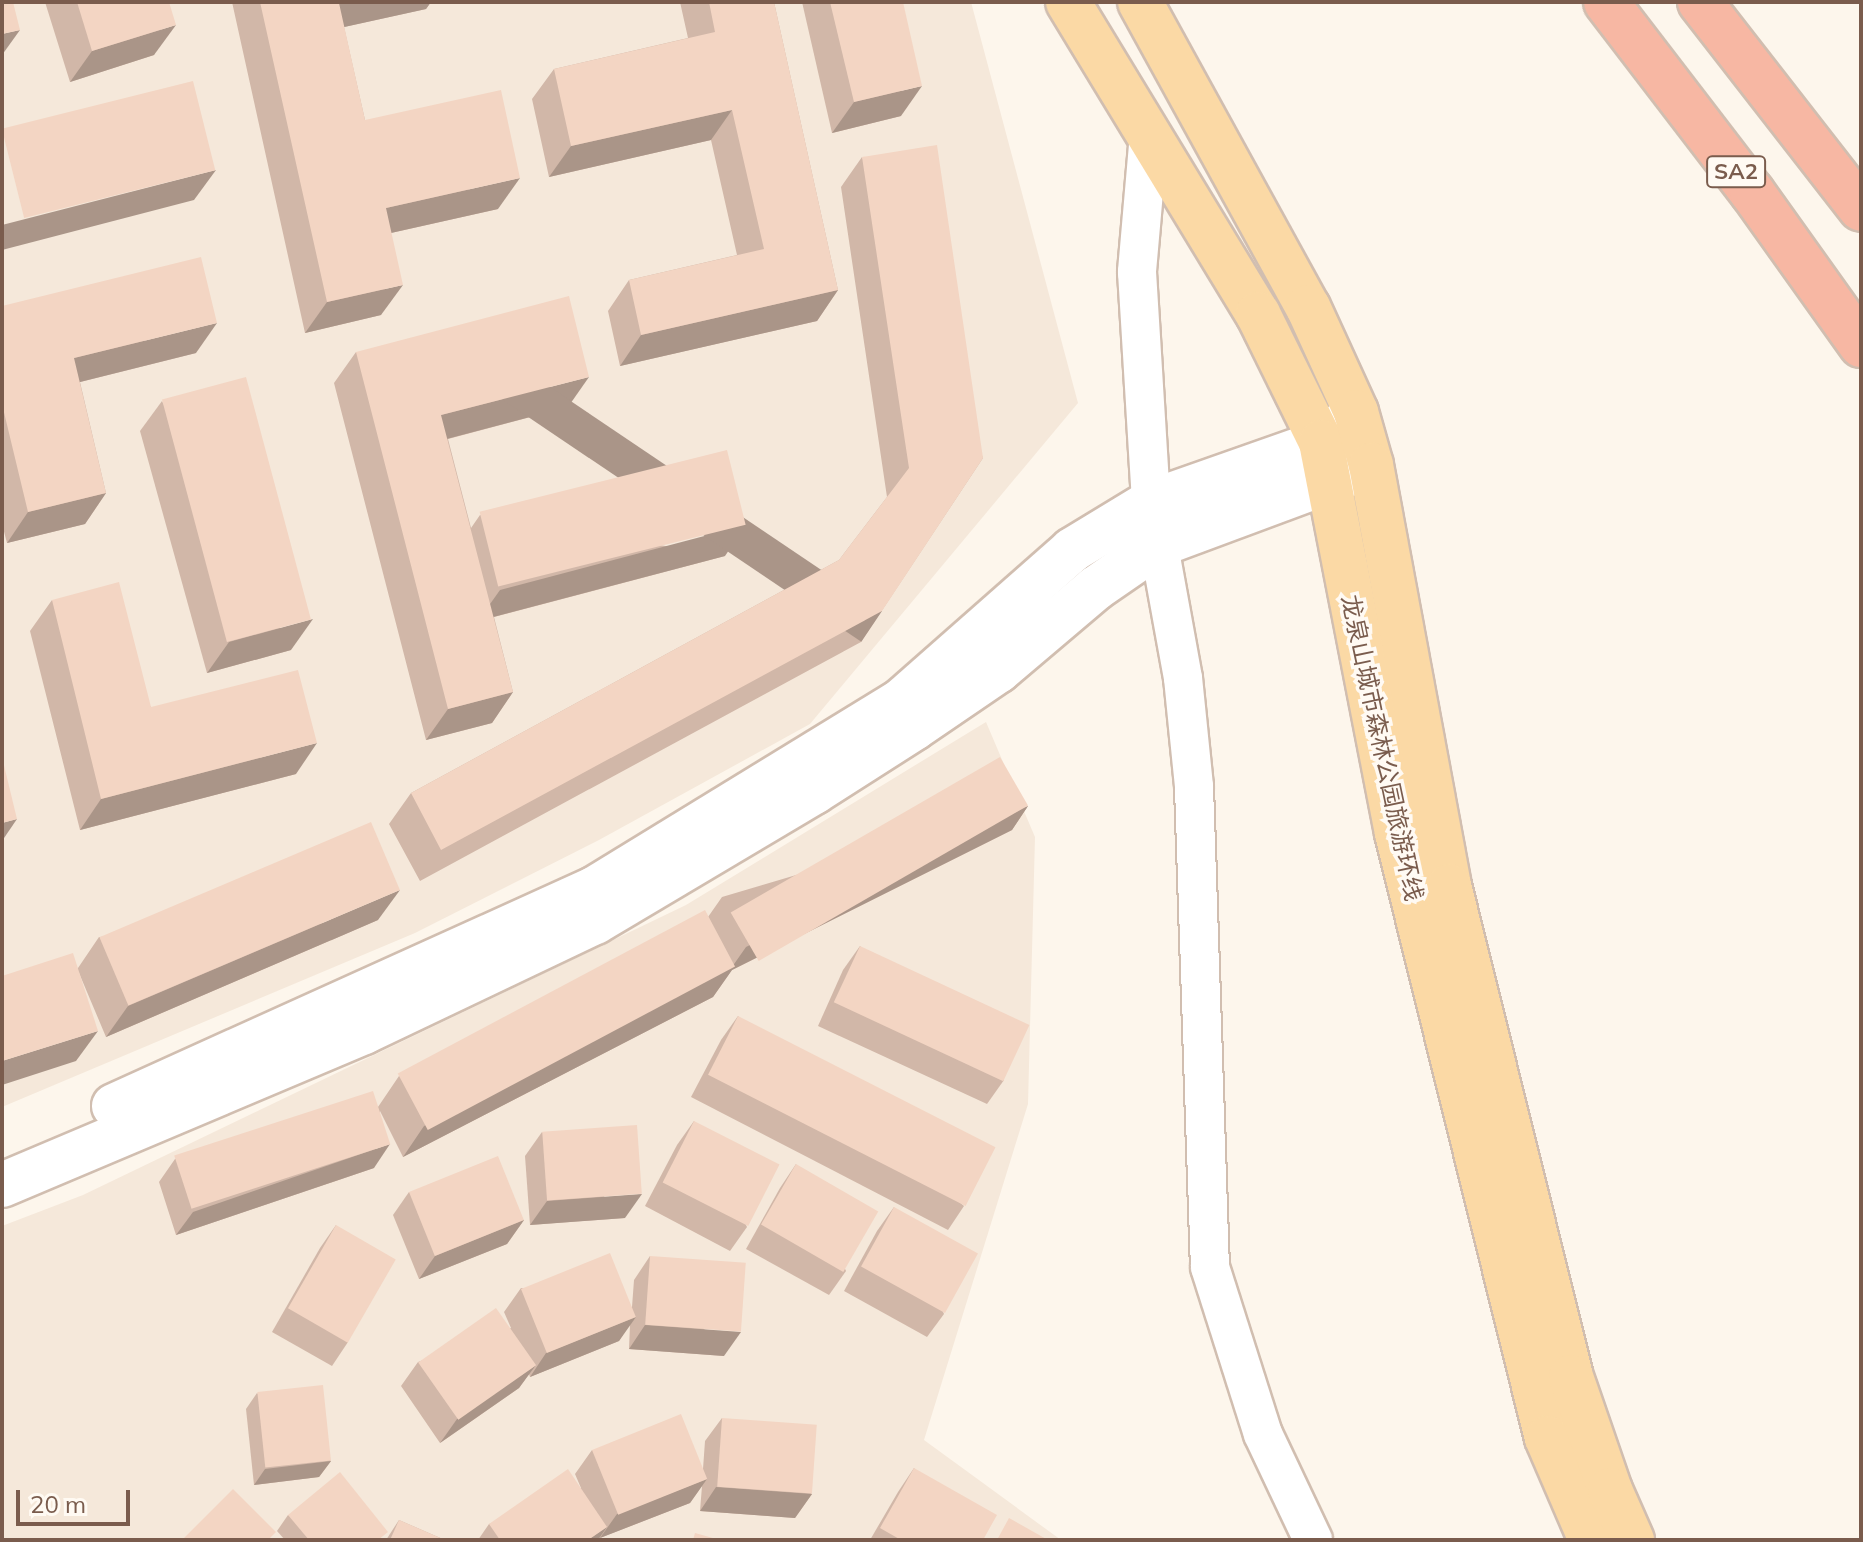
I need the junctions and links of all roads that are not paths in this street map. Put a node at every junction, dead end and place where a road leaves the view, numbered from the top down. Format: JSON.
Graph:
{"nodes":[{"id":1,"x":1068,"y":2,"type":"edge"},
{"id":2,"x":1140,"y":2,"type":"edge"},
{"id":3,"x":1606,"y":2,"type":"edge"},
{"id":4,"x":1700,"y":2,"type":"edge"},
{"id":5,"x":1149,"y":134,"type":"junction"},
{"id":6,"x":1861,"y":209,"type":"edge"},
{"id":7,"x":1861,"y":345,"type":"edge"},
{"id":8,"x":1356,"y":412,"type":"junction"},
{"id":9,"x":1324,"y":463,"type":"junction"},
{"id":10,"x":1371,"y":465,"type":"junction"},
{"id":11,"x":1151,"y":502,"type":"junction"},
{"id":12,"x":1158,"y":545,"type":"junction"},
{"id":13,"x":2,"y":1153,"type":"edge"},
{"id":14,"x":2,"y":1185,"type":"edge"},
{"id":15,"x":1313,"y":1540,"type":"edge"},
{"id":16,"x":1591,"y":1540,"type":"edge"},
{"id":17,"x":1632,"y":1540,"type":"edge"}],
"edges":[{"from":1,"to":5,"type":"main road","name":"龙泉山城市森林公园旅游环线"},
{"from":2,"to":8,"type":"main road","name":"龙泉山城市森林公园旅游环线"},
{"from":3,"to":7,"type":"highway","number":"SA2"},
{"from":4,"to":6,"type":"highway"},
{"from":5,"to":9,"type":"main road","name":"龙泉山城市森林公园旅游环线"},
{"from":5,"to":11,"type":"street"},
{"from":8,"to":9,"type":"street"},
{"from":8,"to":10,"type":"main road","name":"龙泉山城市森林公园旅游环线"},
{"from":9,"to":10,"type":"street"},
{"from":9,"to":11,"type":"street"},
{"from":9,"to":12,"type":"street"},
{"from":9,"to":16,"type":"main road","name":"龙泉山城市森林公园旅游环线"},
{"from":10,"to":17,"type":"main road","name":"龙泉山城市森林公园旅游环线"},
{"from":11,"to":12,"type":"street"},
{"from":11,"to":13,"type":"street"},
{"from":12,"to":14,"type":"street"},
{"from":12,"to":15,"type":"street"}]}
